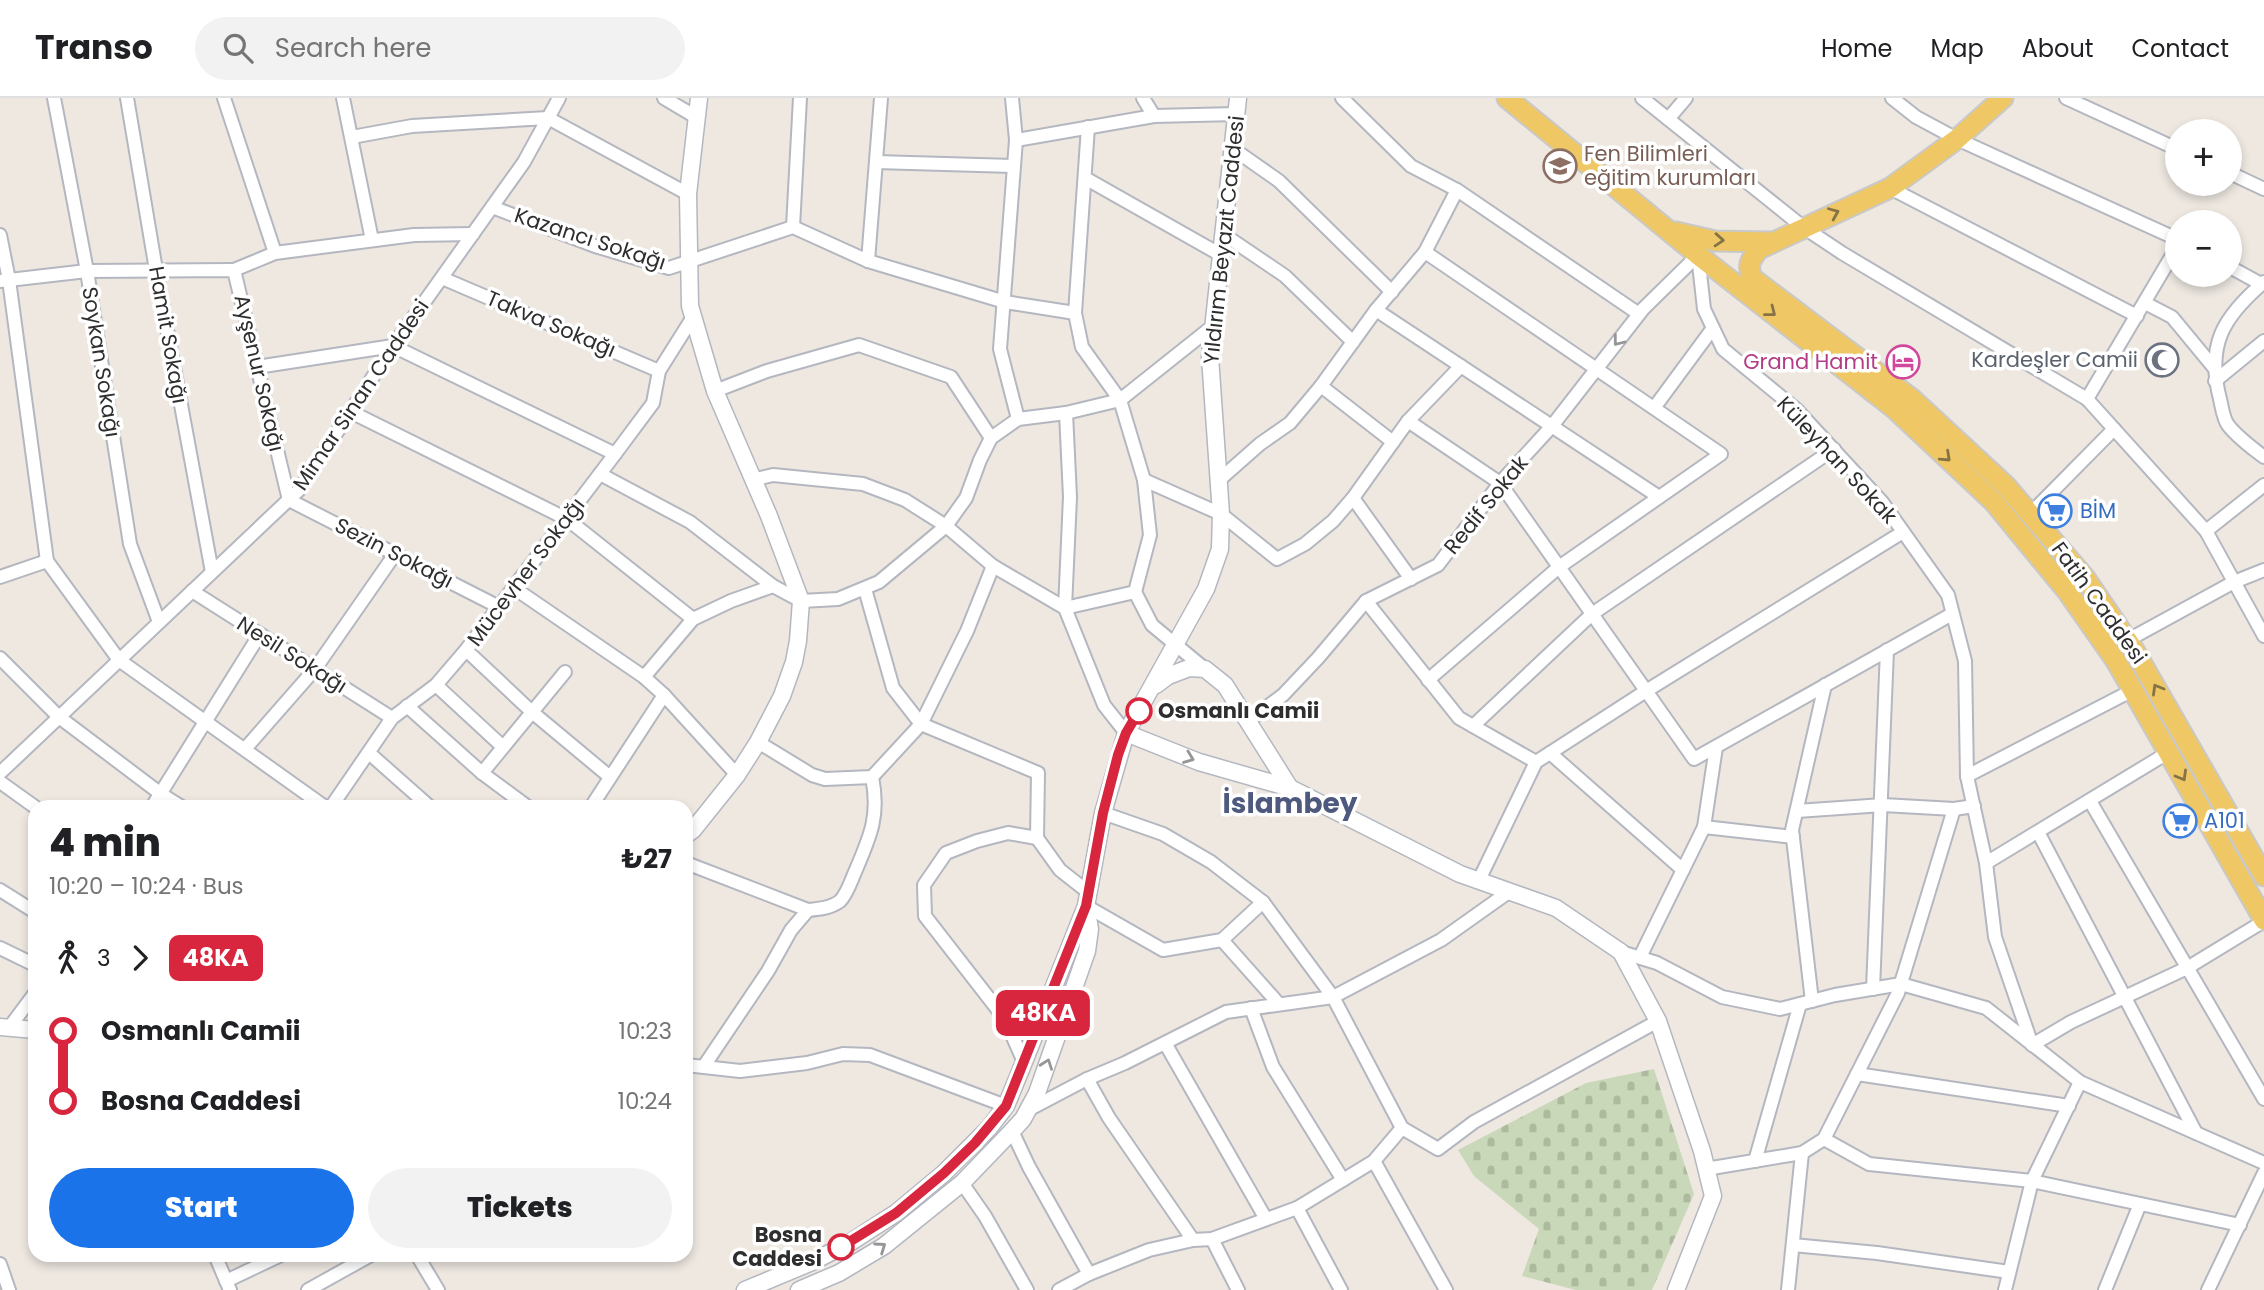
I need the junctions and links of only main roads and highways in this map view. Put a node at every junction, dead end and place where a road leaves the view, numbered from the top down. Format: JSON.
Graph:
{"nodes":[{"id":1,"x":699,"y":98,"type":"edge"},
{"id":2,"x":1507,"y":98,"type":"edge"},
{"id":3,"x":2003,"y":98,"type":"edge"},
{"id":4,"x":1237,"y":106,"type":"edge"},
{"id":5,"x":1667,"y":230,"type":"junction"},
{"id":6,"x":1772,"y":242,"type":"junction"},
{"id":7,"x":1698,"y":255,"type":"junction"},
{"id":8,"x":1752,"y":278,"type":"junction"},
{"id":9,"x":1152,"y":688,"type":"junction"},
{"id":10,"x":1126,"y":733,"type":"junction"},
{"id":11,"x":1290,"y":788,"type":"junction"},
{"id":12,"x":693,"y":831,"type":"edge"},
{"id":13,"x":2258,"y":853,"type":"edge"},
{"id":14,"x":2264,"y":876,"type":"edge"},
{"id":15,"x":1087,"y":899,"type":"junction"},
{"id":16,"x":2264,"y":921,"type":"edge"},
{"id":17,"x":5,"y":1027,"type":"edge"},
{"id":18,"x":28,"y":1029,"type":"edge"},
{"id":19,"x":839,"y":1273,"type":"junction"},
{"id":20,"x":745,"y":1290,"type":"edge"},
{"id":21,"x":799,"y":1290,"type":"edge"},
{"id":22,"x":828,"y":1290,"type":"edge"},
{"id":23,"x":1676,"y":1290,"type":"edge"}],
"edges":[{"from":1,"to":12,"type":"main road"},
{"from":2,"to":5,"type":"main road","name":"Fatih Caddesi"},
{"from":6,"to":3,"type":"main road","one_way":true},
{"from":4,"to":9,"type":"main road","name":"Yıldırım Beyazıt Caddesi"},
{"from":5,"to":6,"type":"main road","one_way":true},
{"from":5,"to":7,"type":"main road","name":"Fatih Caddesi"},
{"from":6,"to":8,"type":"main road"},
{"from":7,"to":8,"type":"main road"},
{"from":7,"to":16,"type":"main road","name":"Fatih Caddesi","one_way":true},
{"from":13,"to":8,"type":"main road","one_way":true},
{"from":9,"to":10,"type":"main road","name":"Yıldırım Beyazıt Caddesi"},
{"from":9,"to":11,"type":"main road"},
{"from":10,"to":11,"type":"main road","one_way":true},
{"from":10,"to":15,"type":"main road","name":"Yıldırım Beyazıt Caddesi"},
{"from":11,"to":23,"type":"main road"},
{"from":13,"to":14,"type":"main road"},
{"from":19,"to":15,"type":"main road","one_way":true},
{"from":15,"to":20,"type":"main road","name":"Yıldırım Beyazıt Caddesi"},
{"from":17,"to":18,"type":"main road"},
{"from":19,"to":21,"type":"main road"},
{"from":19,"to":22,"type":"main road"}]}
